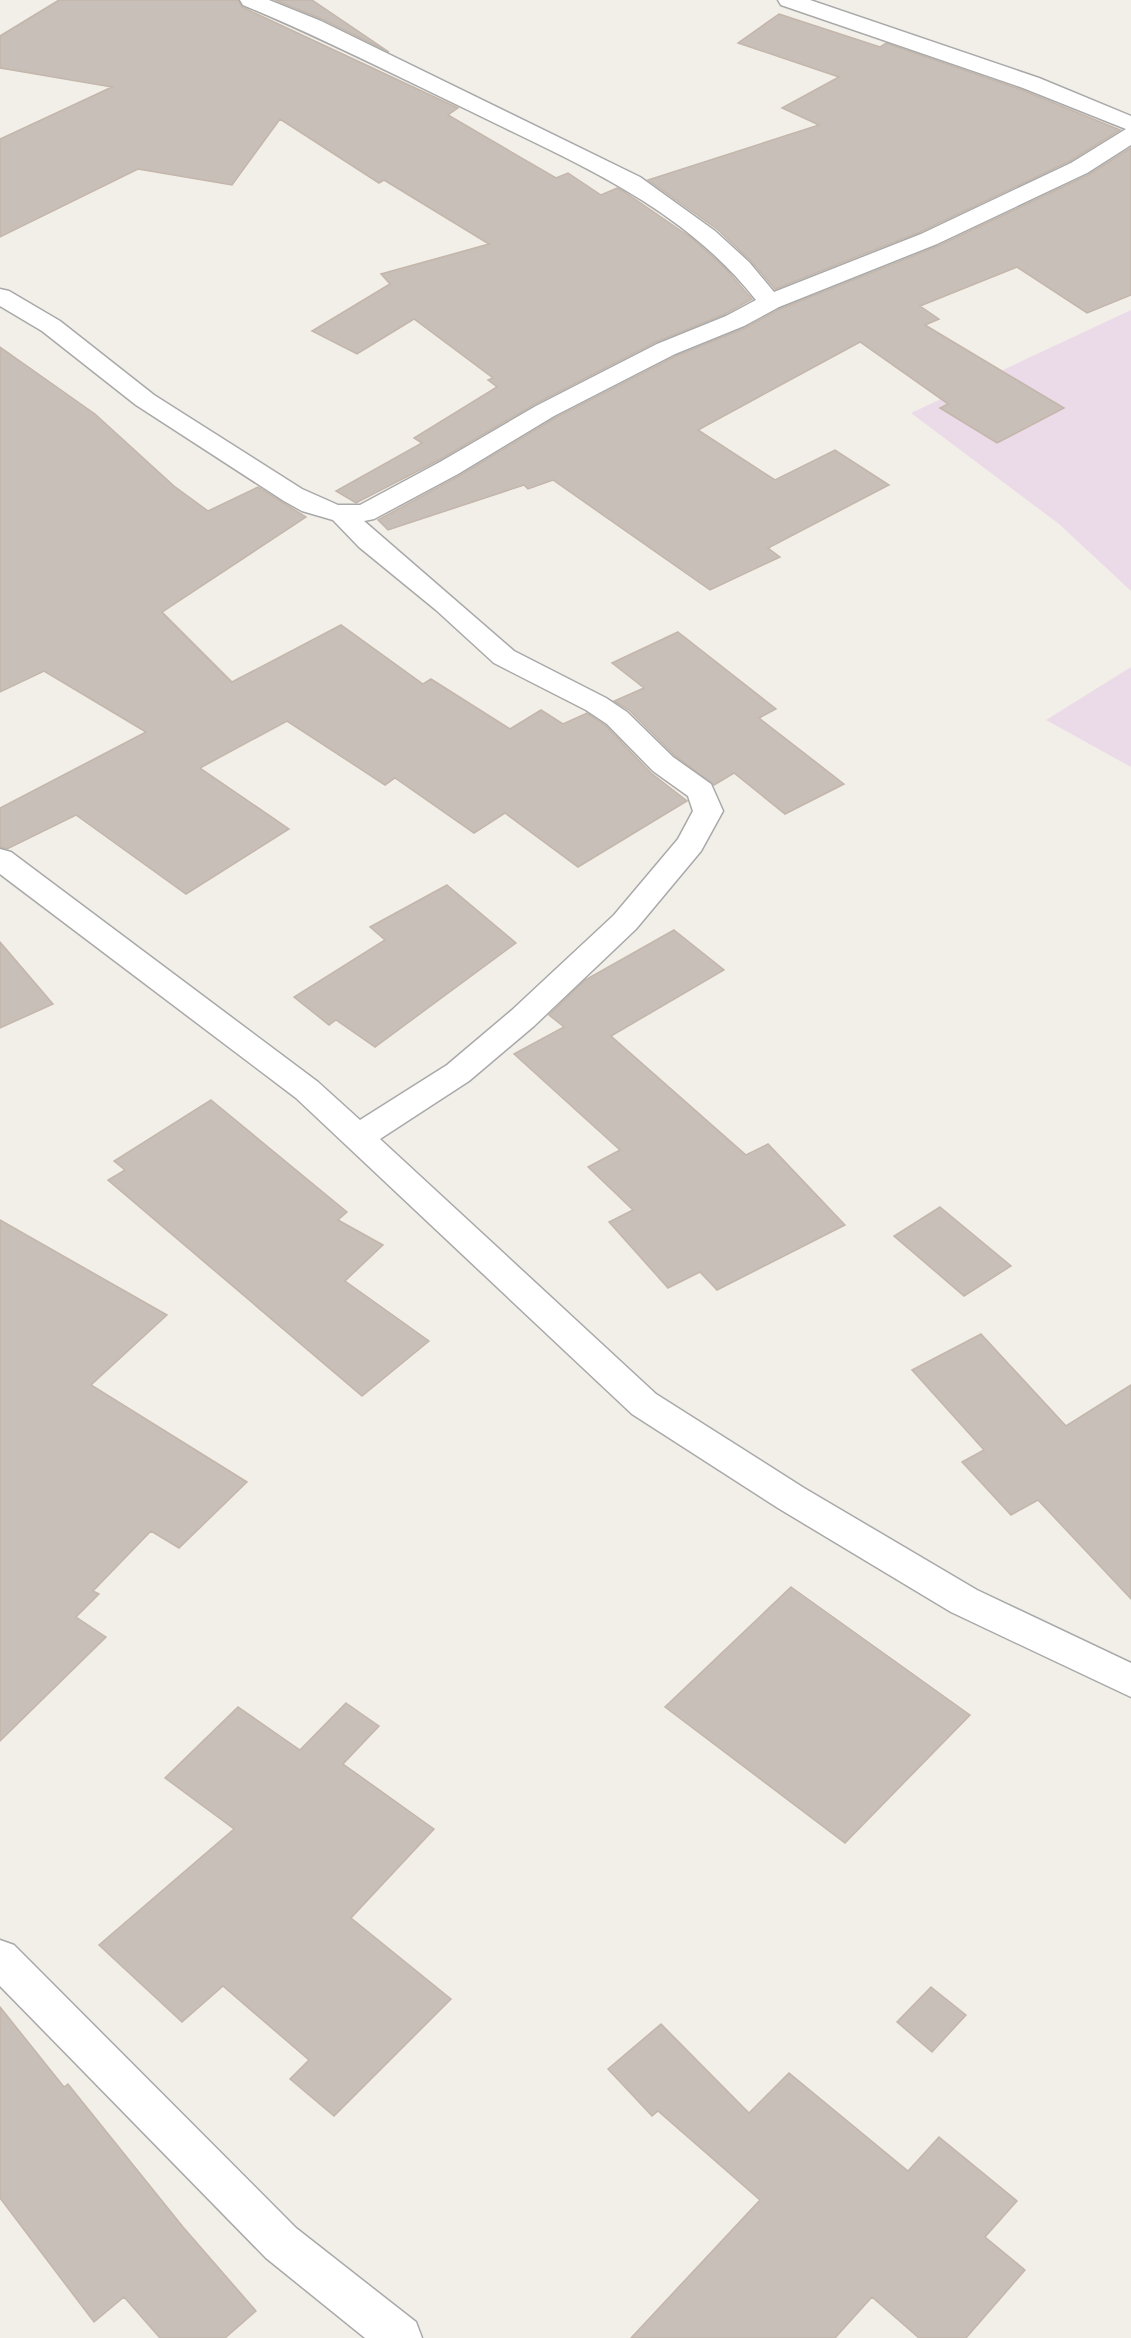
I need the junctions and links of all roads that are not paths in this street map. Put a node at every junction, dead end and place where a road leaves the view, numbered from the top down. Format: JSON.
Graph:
{"nodes":[{"id":1,"x":251,"y":0,"type":"edge"},
{"id":2,"x":789,"y":0,"type":"edge"},
{"id":3,"x":1131,"y":124,"type":"edge"},
{"id":4,"x":1131,"y":135,"type":"edge"},
{"id":5,"x":0,"y":296,"type":"edge"},
{"id":6,"x":770,"y":302,"type":"junction"},
{"id":7,"x":343,"y":515,"type":"junction"},
{"id":8,"x":0,"y":859,"type":"edge"},
{"id":9,"x":359,"y":1136,"type":"junction"},
{"id":10,"x":1131,"y":1681,"type":"edge"},
{"id":11,"x":0,"y":1958,"type":"edge"},
{"id":12,"x":400,"y":2338,"type":"edge"}],
"edges":[{"from":1,"to":6,"type":"street"},
{"from":2,"to":3,"type":"street"},
{"from":4,"to":6,"type":"street"},
{"from":5,"to":7,"type":"street"},
{"from":6,"to":7,"type":"street"},
{"from":7,"to":9,"type":"street"},
{"from":8,"to":9,"type":"street"},
{"from":9,"to":10,"type":"street"},
{"from":11,"to":12,"type":"street"}]}
